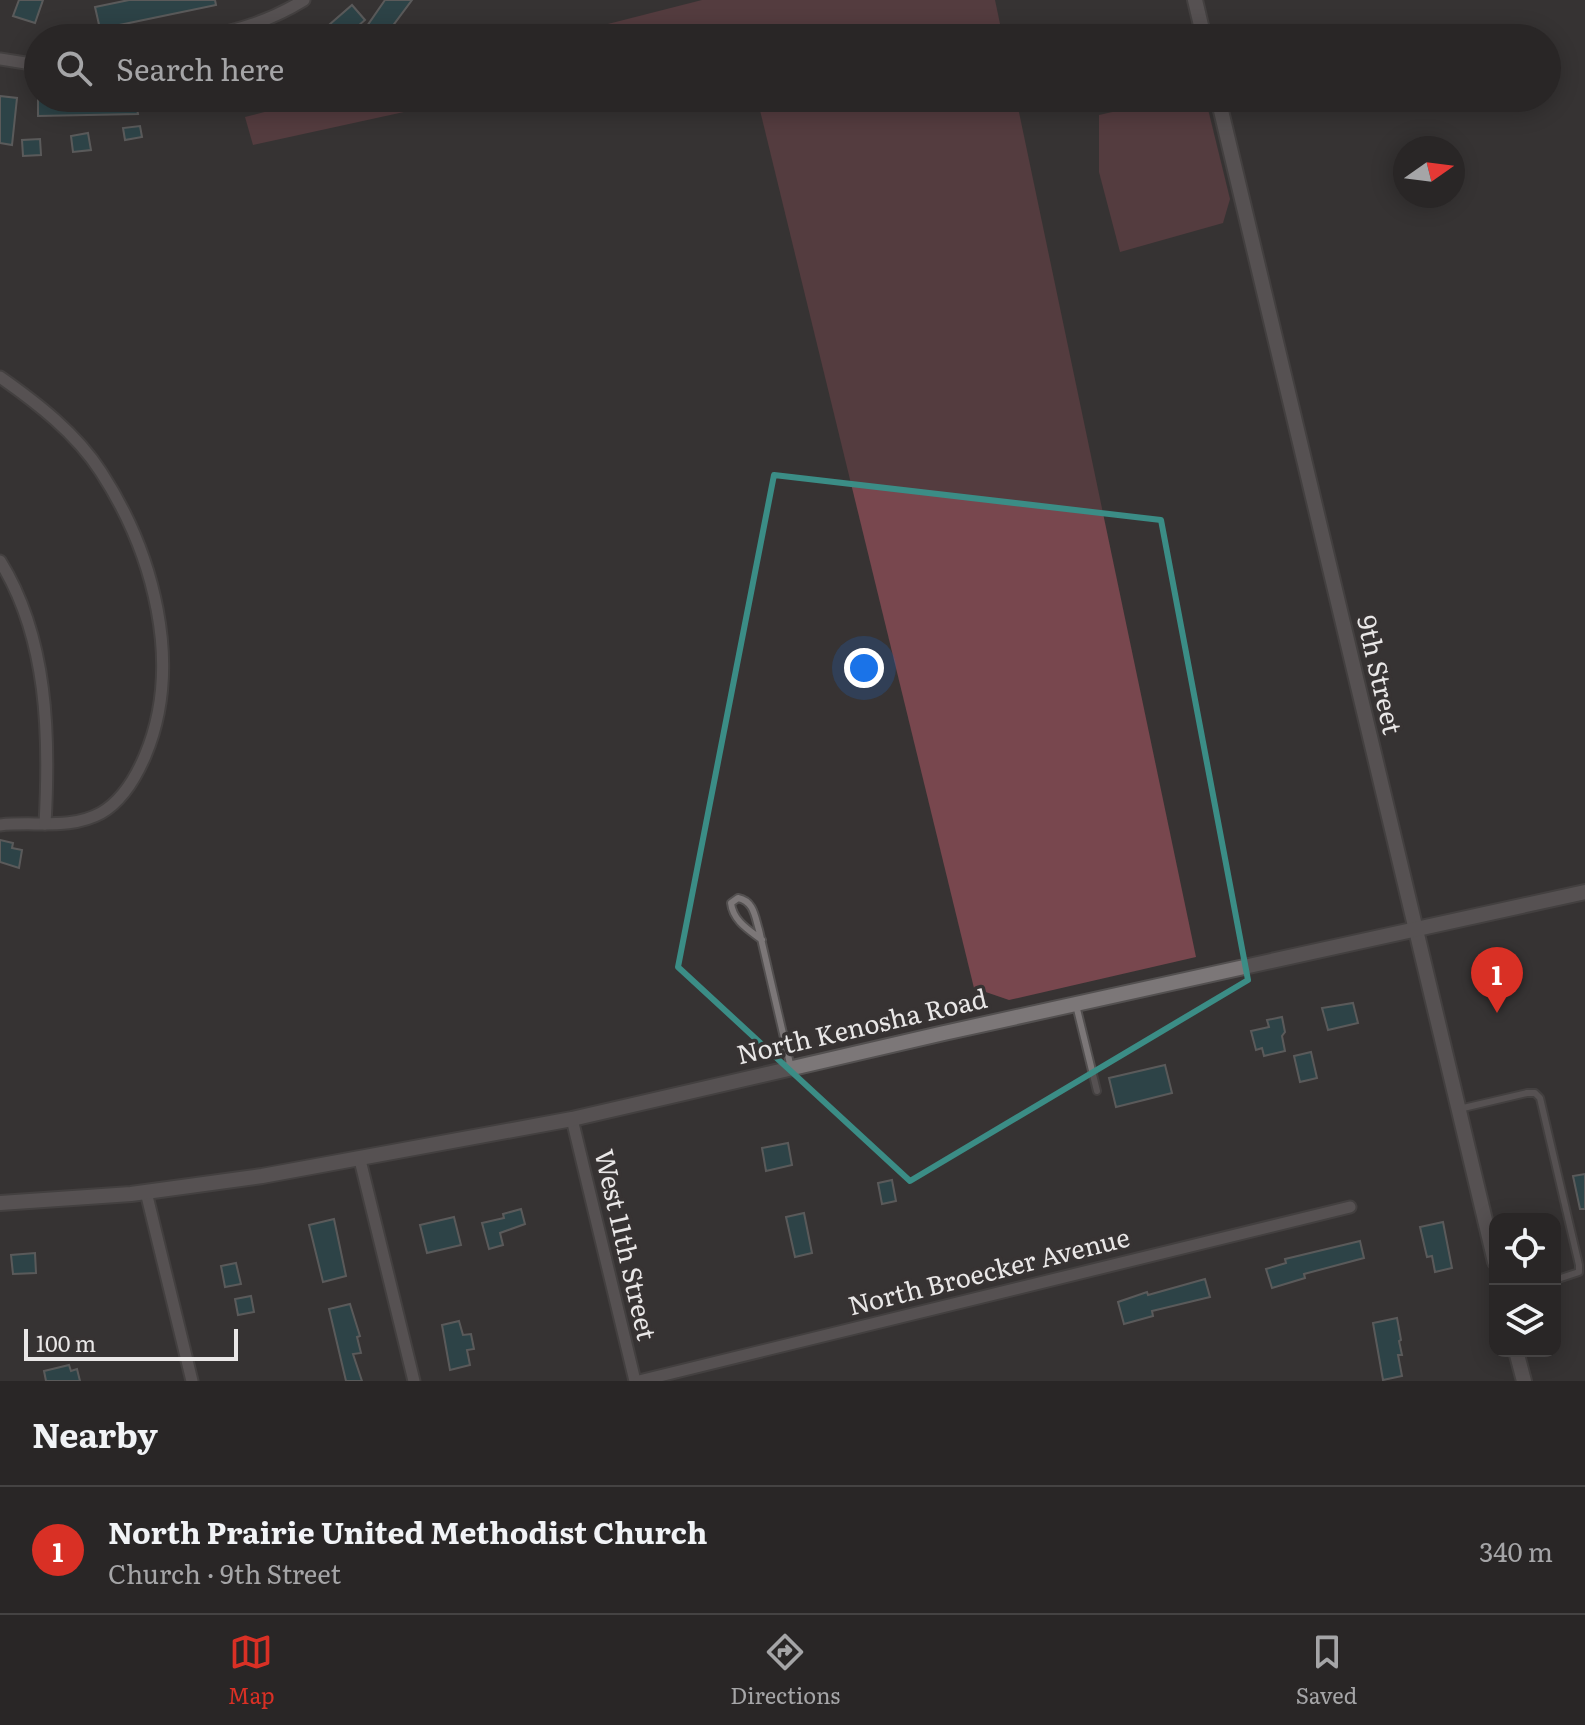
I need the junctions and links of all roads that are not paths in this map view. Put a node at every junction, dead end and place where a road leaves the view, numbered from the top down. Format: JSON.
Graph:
{"nodes":[{"id":1,"x":304,"y":0,"type":"edge"},
{"id":2,"x":1195,"y":0,"type":"edge"},
{"id":3,"x":253,"y":24,"type":"edge"},
{"id":4,"x":1201,"y":24,"type":"edge"},
{"id":5,"x":0,"y":59,"type":"edge"},
{"id":6,"x":24,"y":63,"type":"edge"},
{"id":7,"x":1221,"y":112,"type":"edge"},
{"id":8,"x":0,"y":377,"type":"edge"},
{"id":9,"x":0,"y":561,"type":"edge"},
{"id":10,"x":45,"y":824,"type":"junction"},
{"id":11,"x":0,"y":825,"type":"edge"},
{"id":12,"x":1585,"y":892,"type":"edge"},
{"id":13,"x":1415,"y":930,"type":"junction"},
{"id":14,"x":762,"y":940,"type":"junction"},
{"id":15,"x":1075,"y":1004,"type":"junction"},
{"id":16,"x":791,"y":1068,"type":"junction"},
{"id":17,"x":1097,"y":1091,"type":"dead end"},
{"id":18,"x":1458,"y":1109,"type":"junction"},
{"id":19,"x":572,"y":1119,"type":"junction"},
{"id":20,"x":360,"y":1160,"type":"junction"},
{"id":21,"x":146,"y":1192,"type":"junction"},
{"id":22,"x":0,"y":1203,"type":"edge"},
{"id":23,"x":1350,"y":1207,"type":"dead end"},
{"id":24,"x":1489,"y":1237,"type":"edge"},
{"id":25,"x":1561,"y":1278,"type":"edge"},
{"id":26,"x":1518,"y":1357,"type":"edge"},
{"id":27,"x":192,"y":1381,"type":"edge"},
{"id":28,"x":414,"y":1381,"type":"edge"},
{"id":29,"x":637,"y":1381,"type":"edge"},
{"id":30,"x":1524,"y":1381,"type":"edge"}],
"edges":[{"from":1,"to":3,"type":"street"},
{"from":2,"to":4,"type":"street"},
{"from":5,"to":6,"type":"street"},
{"from":7,"to":13,"type":"street","name":"9th Street"},
{"from":8,"to":10,"type":"street"},
{"from":9,"to":10,"type":"street"},
{"from":10,"to":11,"type":"street"},
{"from":12,"to":13,"type":"street","name":"North Kenosha Road"},
{"from":13,"to":15,"type":"street","name":"North Kenosha Road"},
{"from":13,"to":18,"type":"street","name":"9th Street"},
{"from":14,"to":14,"type":"lane"},
{"from":14,"to":16,"type":"lane"},
{"from":15,"to":16,"type":"street","name":"North Kenosha Road"},
{"from":15,"to":17,"type":"lane"},
{"from":16,"to":19,"type":"street","name":"North Kenosha Road"},
{"from":18,"to":24,"type":"street","name":"9th Street"},
{"from":18,"to":25,"type":"lane"},
{"from":19,"to":20,"type":"street","name":"North Kenosha Road"},
{"from":19,"to":29,"type":"street","name":"West 11th Street"},
{"from":20,"to":21,"type":"street","name":"North Kenosha Road"},
{"from":20,"to":28,"type":"street"},
{"from":21,"to":22,"type":"street","name":"North Kenosha Road"},
{"from":21,"to":27,"type":"street"},
{"from":23,"to":29,"type":"street","name":"North Broecker Avenue"},
{"from":26,"to":30,"type":"street"}]}
